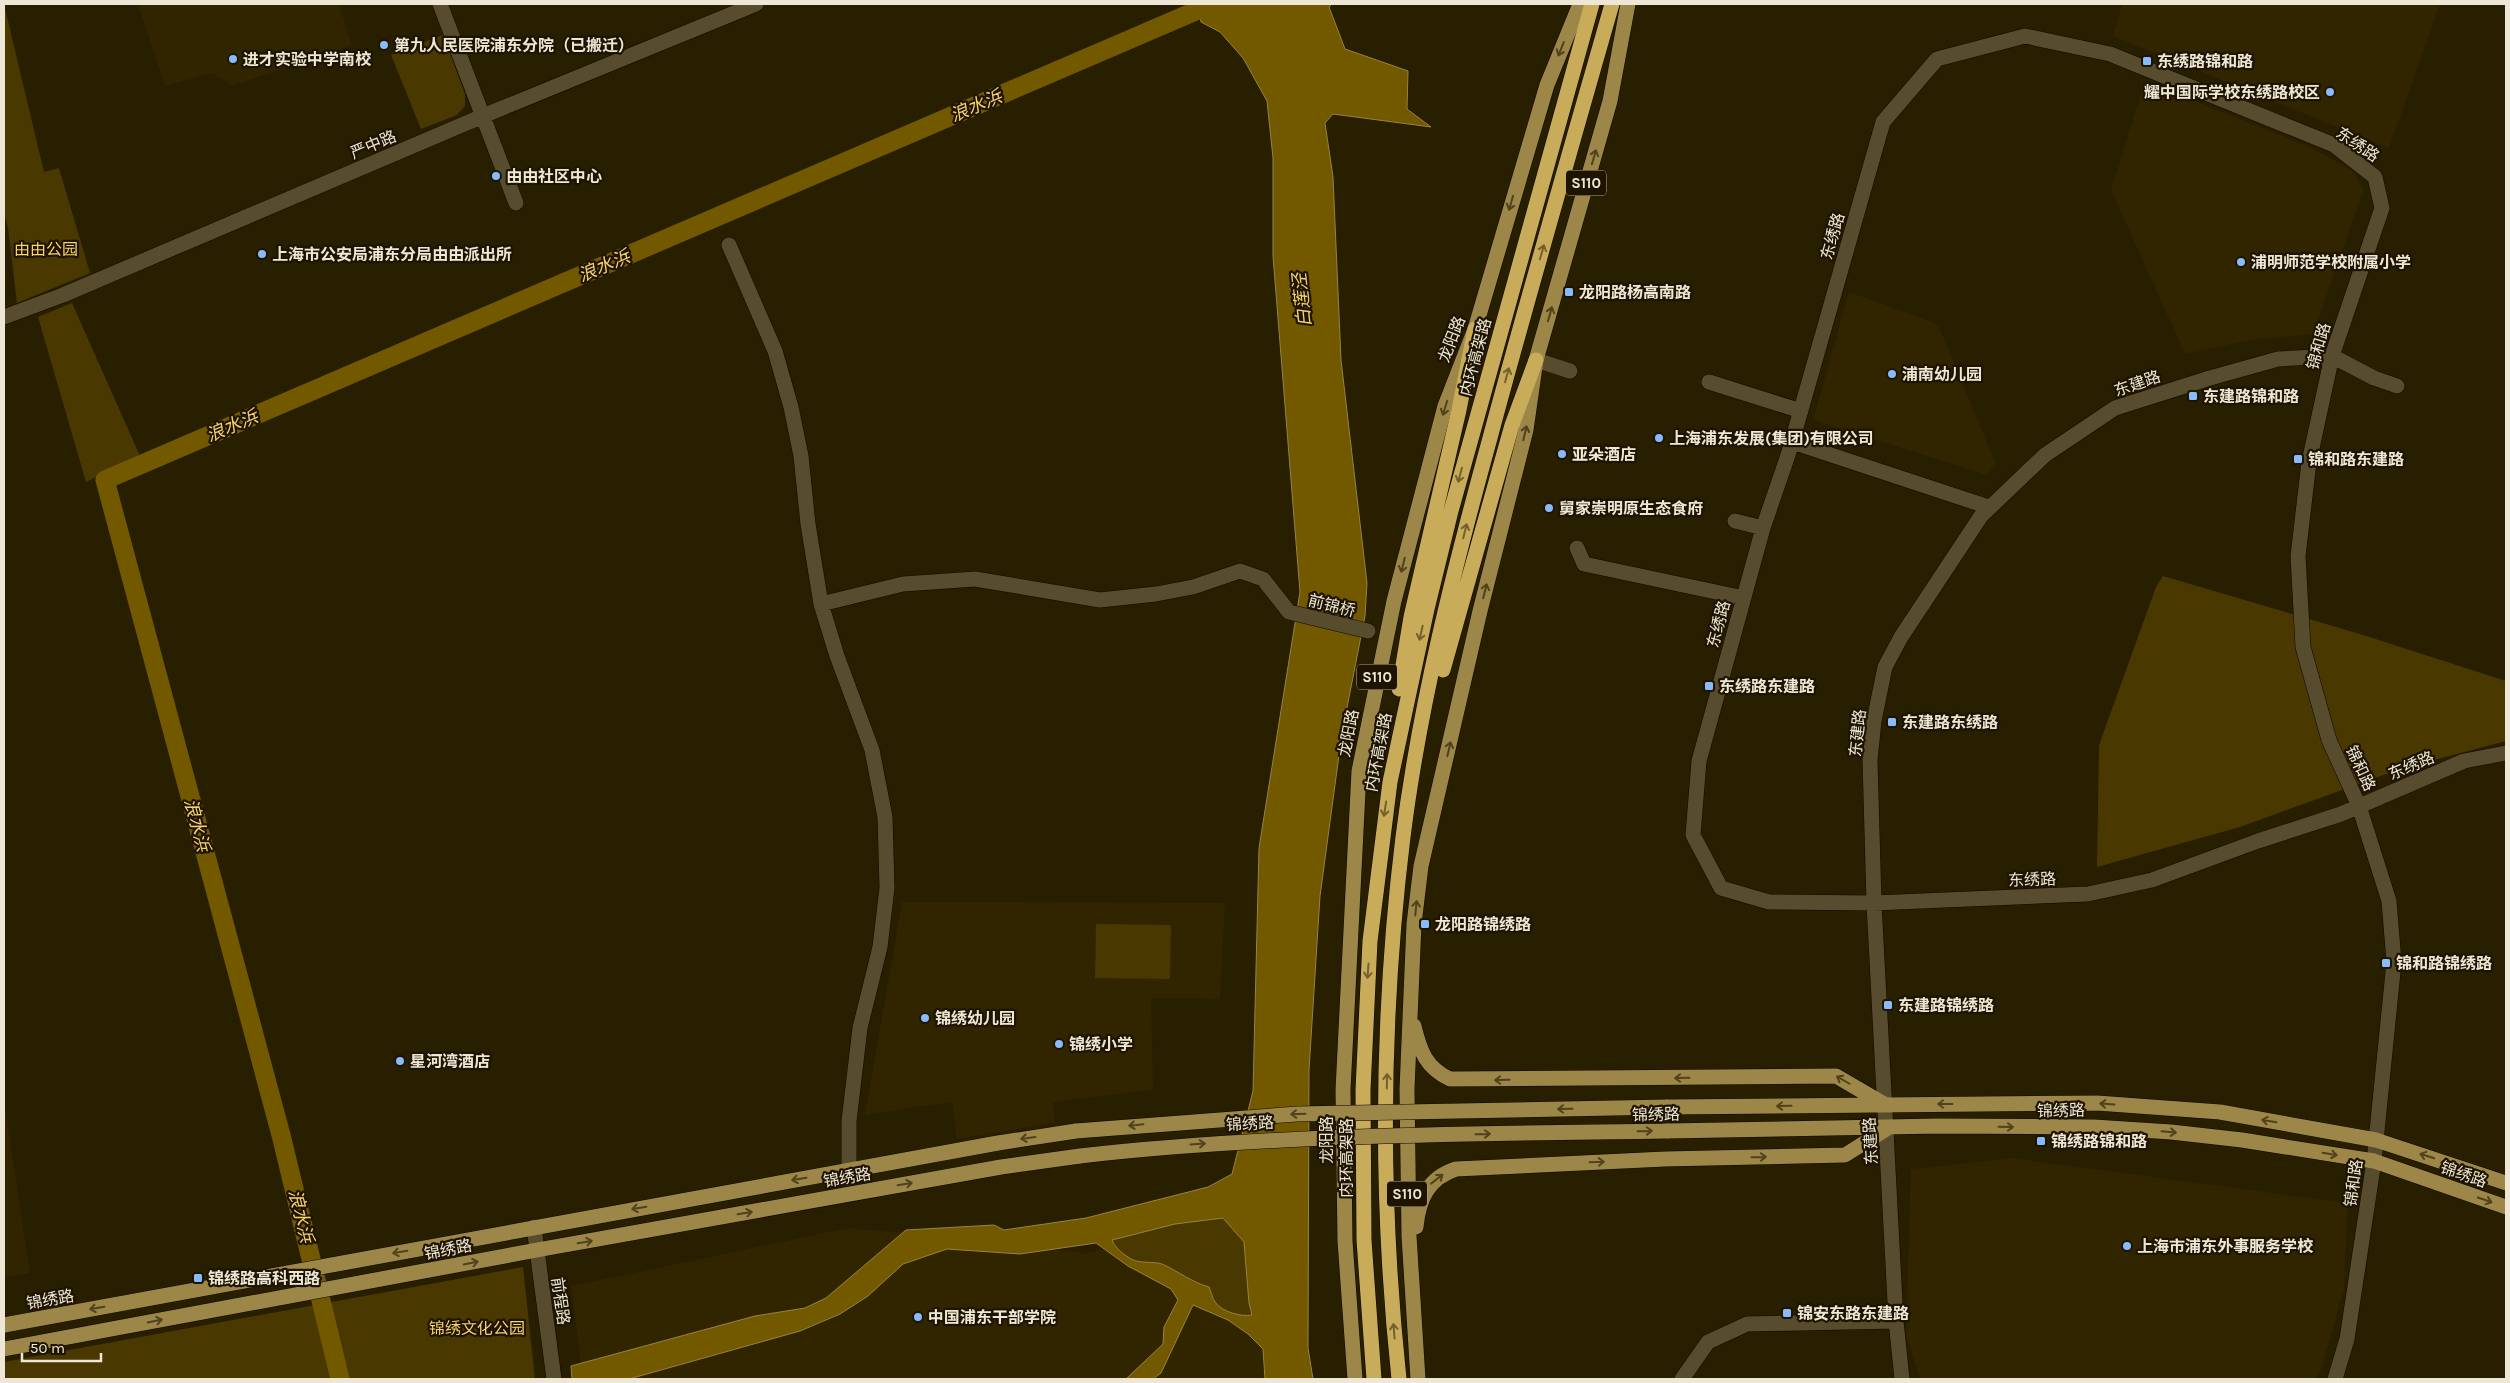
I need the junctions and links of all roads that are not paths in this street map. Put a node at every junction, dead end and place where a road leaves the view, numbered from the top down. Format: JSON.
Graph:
{"nodes":[{"id":1,"x":440,"y":4,"type":"edge"},
{"id":2,"x":756,"y":4,"type":"edge"},
{"id":3,"x":1580,"y":4,"type":"edge"},
{"id":4,"x":1592,"y":4,"type":"edge"},
{"id":5,"x":1612,"y":4,"type":"edge"},
{"id":6,"x":1628,"y":4,"type":"edge"},
{"id":7,"x":483,"y":116,"type":"junction"},
{"id":8,"x":2376,"y":177,"type":"joint"},
{"id":9,"x":516,"y":203,"type":"dead end"},
{"id":10,"x":729,"y":245,"type":"dead end"},
{"id":11,"x":4,"y":317,"type":"edge"},
{"id":12,"x":1475,"y":329,"type":"junction"},
{"id":13,"x":2332,"y":356,"type":"junction"},
{"id":14,"x":1536,"y":360,"type":"junction"},
{"id":15,"x":1570,"y":371,"type":"dead end"},
{"id":16,"x":1709,"y":382,"type":"dead end"},
{"id":17,"x":2397,"y":386,"type":"dead end"},
{"id":18,"x":1801,"y":411,"type":"junction"},
{"id":19,"x":1792,"y":442,"type":"junction"},
{"id":20,"x":1989,"y":507,"type":"junction"},
{"id":21,"x":1735,"y":521,"type":"dead end"},
{"id":22,"x":1763,"y":528,"type":"junction"},
{"id":23,"x":1577,"y":548,"type":"dead end"},
{"id":24,"x":1744,"y":598,"type":"junction"},
{"id":25,"x":821,"y":604,"type":"junction"},
{"id":26,"x":1368,"y":631,"type":"dead end"},
{"id":27,"x":2506,"y":753,"type":"edge"},
{"id":28,"x":1390,"y":782,"type":"junction"},
{"id":29,"x":1411,"y":784,"type":"junction"},
{"id":30,"x":2359,"y":806,"type":"junction"},
{"id":31,"x":1874,"y":903,"type":"junction"},
{"id":32,"x":1409,"y":1009,"type":"junction"},
{"id":33,"x":1886,"y":1105,"type":"junction"},
{"id":34,"x":1888,"y":1128,"type":"junction"},
{"id":35,"x":2376,"y":1140,"type":"junction"},
{"id":36,"x":2374,"y":1161,"type":"junction"},
{"id":37,"x":849,"y":1170,"type":"junction"},
{"id":38,"x":2506,"y":1183,"type":"edge"},
{"id":39,"x":2506,"y":1207,"type":"edge"},
{"id":40,"x":534,"y":1227,"type":"junction"},
{"id":41,"x":537,"y":1250,"type":"junction"},
{"id":42,"x":1896,"y":1321,"type":"junction"},
{"id":43,"x":4,"y":1325,"type":"edge"},
{"id":44,"x":1414,"y":1326,"type":"junction"},
{"id":45,"x":4,"y":1350,"type":"edge"},
{"id":46,"x":554,"y":1379,"type":"edge"},
{"id":47,"x":1355,"y":1379,"type":"edge"},
{"id":48,"x":1374,"y":1379,"type":"edge"},
{"id":49,"x":1399,"y":1379,"type":"edge"},
{"id":50,"x":1418,"y":1379,"type":"edge"},
{"id":51,"x":1682,"y":1379,"type":"edge"},
{"id":52,"x":1902,"y":1379,"type":"edge"},
{"id":53,"x":2335,"y":1379,"type":"edge"}],
"edges":[{"from":1,"to":7,"type":"street"},
{"from":2,"to":7,"type":"street","name":"严中路"},
{"from":3,"to":12,"type":"main road","name":"龙阳路","number":"S110","one_way":true},
{"from":4,"to":28,"type":"highway","name":"内环高架路","one_way":true},
{"from":29,"to":5,"type":"highway","one_way":true},
{"from":14,"to":6,"type":"main road","number":"S110","one_way":true},
{"from":7,"to":9,"type":"street"},
{"from":7,"to":11,"type":"street","name":"严中路"},
{"from":8,"to":13,"type":"street","name":"锦和路"},
{"from":8,"to":18,"type":"street","name":"东绣路"},
{"from":10,"to":25,"type":"street"},
{"from":12,"to":28,"type":"highway"},
{"from":12,"to":47,"type":"main road","name":"龙阳路","number":"S110","one_way":true},
{"from":13,"to":17,"type":"street"},
{"from":13,"to":20,"type":"street","name":"东建路"},
{"from":13,"to":30,"type":"street","name":"锦和路"},
{"from":14,"to":15,"type":"street"},
{"from":14,"to":29,"type":"highway"},
{"from":32,"to":14,"type":"main road","number":"S110","one_way":true},
{"from":16,"to":18,"type":"street"},
{"from":18,"to":19,"type":"street","name":"东绣路"},
{"from":19,"to":20,"type":"street"},
{"from":19,"to":22,"type":"street","name":"东绣路"},
{"from":20,"to":31,"type":"street","name":"东建路"},
{"from":21,"to":22,"type":"street"},
{"from":22,"to":24,"type":"street","name":"东绣路"},
{"from":23,"to":24,"type":"street"},
{"from":24,"to":31,"type":"street","name":"东绣路"},
{"from":25,"to":26,"type":"street","name":"前锦桥"},
{"from":25,"to":37,"type":"street"},
{"from":27,"to":30,"type":"street","name":"东绣路"},
{"from":28,"to":48,"type":"highway","name":"内环高架路","one_way":true},
{"from":49,"to":29,"type":"highway","one_way":true},
{"from":30,"to":31,"type":"street","name":"东绣路"},
{"from":30,"to":35,"type":"street","name":"锦和路"},
{"from":31,"to":33,"type":"street","name":"东建路"},
{"from":33,"to":32,"type":"main road","one_way":true},
{"from":32,"to":44,"type":"main road","number":"S110"},
{"from":33,"to":34,"type":"street","name":"东建路"},
{"from":35,"to":33,"type":"main road","name":"锦绣路","one_way":true},
{"from":33,"to":37,"type":"main road","name":"锦绣路","one_way":true,"bridge":true},
{"from":34,"to":36,"type":"main road","name":"锦绣路","one_way":true},
{"from":41,"to":34,"type":"main road","name":"锦绣路","one_way":true,"bridge":true},
{"from":34,"to":42,"type":"street","name":"东建路"},
{"from":44,"to":34,"type":"main road","one_way":true},
{"from":35,"to":36,"type":"street","name":"锦和路"},
{"from":38,"to":35,"type":"main road","name":"锦绣路","one_way":true},
{"from":36,"to":39,"type":"main road","name":"锦绣路","one_way":true},
{"from":36,"to":53,"type":"street","name":"锦和路"},
{"from":37,"to":40,"type":"main road","name":"锦绣路","one_way":true},
{"from":40,"to":41,"type":"street","name":"前程路"},
{"from":40,"to":43,"type":"main road","name":"锦绣路","one_way":true},
{"from":45,"to":41,"type":"main road","name":"锦绣路","one_way":true},
{"from":41,"to":46,"type":"street","name":"前程路"},
{"from":42,"to":51,"type":"street"},
{"from":42,"to":52,"type":"street","name":"东建路"},
{"from":44,"to":50,"type":"main road","number":"S110"}]}
